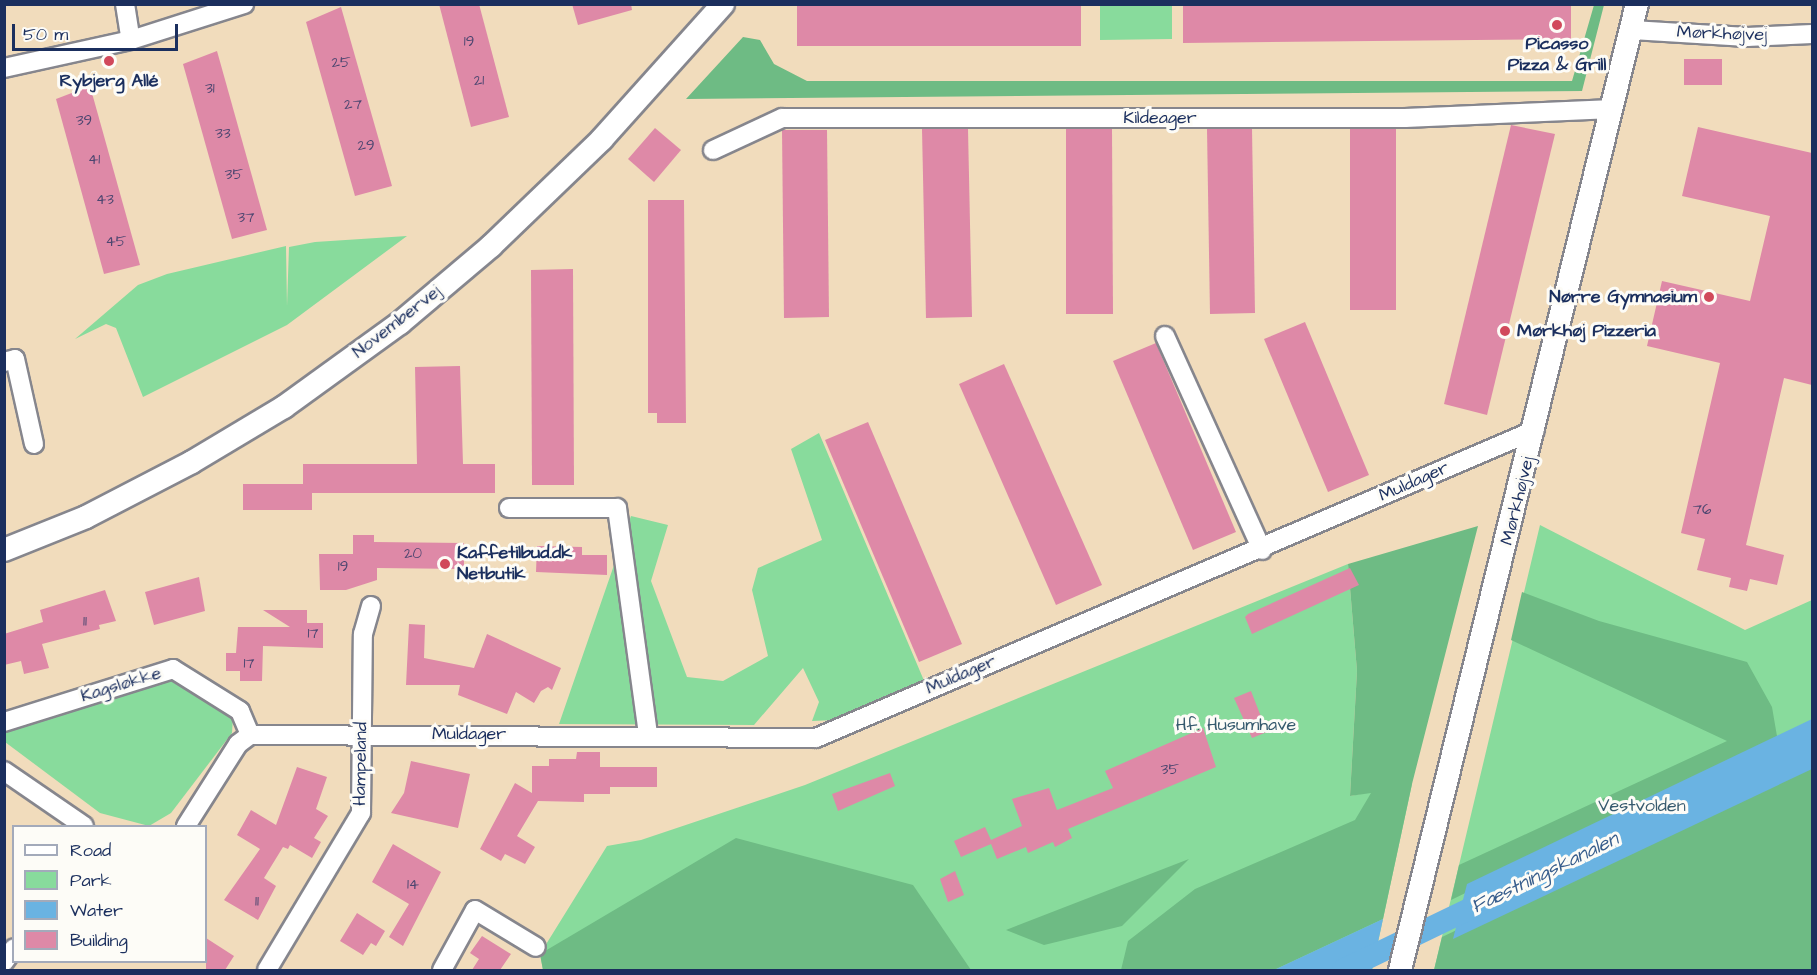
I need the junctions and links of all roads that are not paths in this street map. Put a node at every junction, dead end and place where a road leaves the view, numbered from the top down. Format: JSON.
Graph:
{"nodes":[{"id":1,"x":125,"y":4,"type":"edge"},
{"id":2,"x":244,"y":4,"type":"edge"},
{"id":3,"x":723,"y":4,"type":"edge"},
{"id":4,"x":1637,"y":4,"type":"edge"},
{"id":5,"x":1632,"y":30,"type":"junction"},
{"id":6,"x":1812,"y":33,"type":"edge"},
{"id":7,"x":131,"y":40,"type":"junction"},
{"id":8,"x":8,"y":66,"type":"edge"},
{"id":9,"x":1613,"y":109,"type":"junction"},
{"id":10,"x":713,"y":150,"type":"dead end"},
{"id":11,"x":1165,"y":336,"type":"dead end"},
{"id":12,"x":4,"y":362,"type":"edge"},
{"id":13,"x":1535,"y":430,"type":"junction"},
{"id":14,"x":34,"y":444,"type":"dead end"},
{"id":15,"x":509,"y":508,"type":"dead end"},
{"id":16,"x":4,"y":550,"type":"edge"},
{"id":17,"x":1262,"y":550,"type":"junction"},
{"id":18,"x":371,"y":606,"type":"dead end"},
{"id":19,"x":4,"y":722,"type":"edge"},
{"id":20,"x":361,"y":732,"type":"junction"},
{"id":21,"x":250,"y":735,"type":"junction"},
{"id":22,"x":648,"y":735,"type":"junction"},
{"id":23,"x":4,"y":771,"type":"edge"},
{"id":24,"x":83,"y":825,"type":"edge"},
{"id":25,"x":187,"y":825,"type":"edge"},
{"id":26,"x":536,"y":947,"type":"dead end"},
{"id":27,"x":267,"y":970,"type":"edge"},
{"id":28,"x":441,"y":970,"type":"edge"},
{"id":29,"x":1400,"y":970,"type":"edge"}],
"edges":[{"from":1,"to":7,"type":"street"},
{"from":2,"to":7,"type":"street"},
{"from":3,"to":16,"type":"street","name":"Novembervej"},
{"from":4,"to":5,"type":"street","name":"Mørkhøjvej"},
{"from":5,"to":6,"type":"street","name":"Mørkhøjvej"},
{"from":5,"to":9,"type":"street","name":"Mørkhøjvej"},
{"from":7,"to":8,"type":"street"},
{"from":9,"to":10,"type":"street","name":"Kildeager"},
{"from":9,"to":13,"type":"street","name":"Mørkhøjvej"},
{"from":11,"to":17,"type":"street"},
{"from":12,"to":14,"type":"street"},
{"from":13,"to":17,"type":"street","name":"Muldager"},
{"from":13,"to":29,"type":"street","name":"Mørkhøjvej"},
{"from":15,"to":22,"type":"street"},
{"from":17,"to":22,"type":"street","name":"Muldager"},
{"from":18,"to":20,"type":"street","name":"Hampeland"},
{"from":19,"to":21,"type":"street","name":"Kagsløkke"},
{"from":20,"to":21,"type":"street"},
{"from":20,"to":22,"type":"street","name":"Muldager"},
{"from":20,"to":27,"type":"street","name":"Hampeland"},
{"from":21,"to":25,"type":"street"},
{"from":23,"to":24,"type":"street"},
{"from":26,"to":28,"type":"street"}]}
